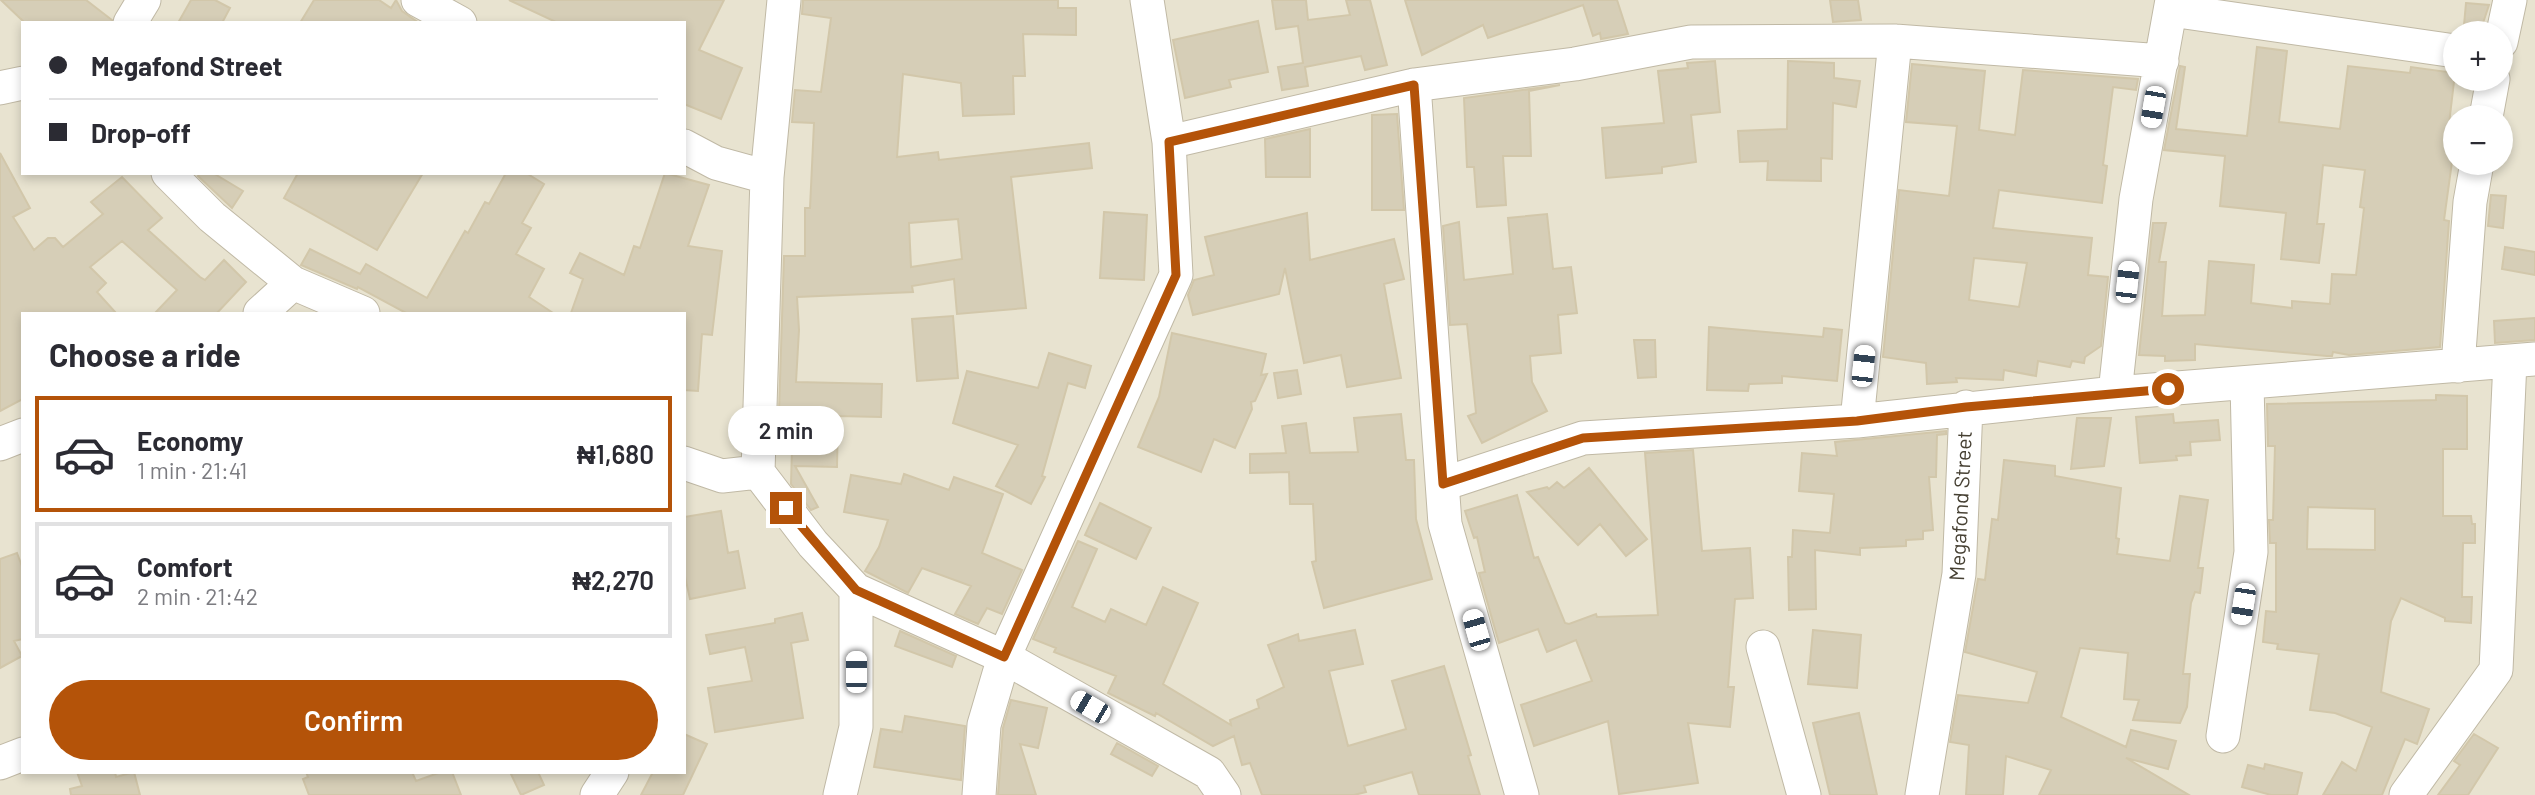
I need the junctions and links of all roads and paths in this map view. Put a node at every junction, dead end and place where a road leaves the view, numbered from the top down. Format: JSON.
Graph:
{"nodes":[{"id":1,"x":144,"y":0,"type":"edge"},
{"id":2,"x":418,"y":0,"type":"edge"},
{"id":3,"x":784,"y":0,"type":"edge"},
{"id":4,"x":1147,"y":0,"type":"edge"},
{"id":5,"x":2510,"y":0,"type":"edge"},
{"id":6,"x":2172,"y":5,"type":"edge"},
{"id":7,"x":131,"y":21,"type":"edge"},
{"id":8,"x":456,"y":21,"type":"edge"},
{"id":9,"x":2506,"y":21,"type":"edge"},
{"id":10,"x":1895,"y":41,"type":"junction"},
{"id":11,"x":2443,"y":49,"type":"edge"},
{"id":12,"x":2162,"y":61,"type":"junction"},
{"id":13,"x":21,"y":83,"type":"edge"},
{"id":14,"x":1414,"y":85,"type":"junction"},
{"id":15,"x":0,"y":88,"type":"edge"},
{"id":16,"x":1169,"y":142,"type":"junction"},
{"id":17,"x":686,"y":147,"type":"edge"},
{"id":18,"x":170,"y":175,"type":"edge"},
{"id":19,"x":2475,"y":175,"type":"edge"},
{"id":20,"x":767,"y":177,"type":"junction"},
{"id":21,"x":293,"y":283,"type":"junction"},
{"id":22,"x":261,"y":312,"type":"edge"},
{"id":23,"x":361,"y":312,"type":"edge"},
{"id":24,"x":2523,"y":360,"type":"edge"},
{"id":25,"x":2458,"y":366,"type":"junction"},
{"id":26,"x":2247,"y":383,"type":"junction"},
{"id":27,"x":2115,"y":393,"type":"junction"},
{"id":28,"x":1966,"y":407,"type":"junction"},
{"id":29,"x":1857,"y":421,"type":"junction"},
{"id":30,"x":21,"y":436,"type":"edge"},
{"id":31,"x":0,"y":444,"type":"edge"},
{"id":32,"x":686,"y":464,"type":"edge"},
{"id":33,"x":758,"y":472,"type":"junction"},
{"id":34,"x":1443,"y":484,"type":"junction"},
{"id":35,"x":856,"y":590,"type":"junction"},
{"id":36,"x":1763,"y":647,"type":"dead end"},
{"id":37,"x":1004,"y":657,"type":"junction"},
{"id":38,"x":2223,"y":736,"type":"dead end"},
{"id":39,"x":21,"y":755,"type":"edge"},
{"id":40,"x":0,"y":763,"type":"edge"},
{"id":41,"x":611,"y":774,"type":"edge"},
{"id":42,"x":597,"y":795,"type":"edge"},
{"id":43,"x":840,"y":795,"type":"edge"},
{"id":44,"x":979,"y":795,"type":"edge"},
{"id":45,"x":1224,"y":795,"type":"edge"},
{"id":46,"x":1521,"y":795,"type":"edge"},
{"id":47,"x":1804,"y":795,"type":"edge"},
{"id":48,"x":1922,"y":795,"type":"edge"},
{"id":49,"x":2406,"y":795,"type":"edge"}],
"edges":[{"from":1,"to":7,"type":"street"},
{"from":2,"to":8,"type":"street"},
{"from":3,"to":20,"type":"street"},
{"from":4,"to":16,"type":"street"},
{"from":5,"to":9,"type":"street"},
{"from":6,"to":11,"type":"street"},
{"from":6,"to":12,"type":"street"},
{"from":10,"to":12,"type":"street"},
{"from":10,"to":14,"type":"street"},
{"from":10,"to":29,"type":"street"},
{"from":12,"to":27,"type":"street"},
{"from":13,"to":15,"type":"street"},
{"from":14,"to":16,"type":"street"},
{"from":14,"to":34,"type":"street"},
{"from":16,"to":37,"type":"street"},
{"from":17,"to":20,"type":"street"},
{"from":18,"to":21,"type":"street"},
{"from":19,"to":25,"type":"street"},
{"from":20,"to":33,"type":"street"},
{"from":21,"to":22,"type":"street"},
{"from":21,"to":23,"type":"street"},
{"from":24,"to":25,"type":"street","name":"Megafond Street"},
{"from":24,"to":49,"type":"street"},
{"from":25,"to":26,"type":"street","name":"Megafond Street"},
{"from":26,"to":27,"type":"street","name":"Megafond Street"},
{"from":26,"to":38,"type":"street"},
{"from":27,"to":28,"type":"street","name":"Megafond Street"},
{"from":28,"to":29,"type":"street"},
{"from":28,"to":48,"type":"street","name":"Megafond Street"},
{"from":29,"to":34,"type":"street"},
{"from":30,"to":31,"type":"street"},
{"from":32,"to":33,"type":"street"},
{"from":33,"to":35,"type":"street"},
{"from":34,"to":46,"type":"street"},
{"from":35,"to":37,"type":"street"},
{"from":35,"to":43,"type":"street"},
{"from":36,"to":47,"type":"street"},
{"from":37,"to":44,"type":"street"},
{"from":37,"to":45,"type":"street"},
{"from":39,"to":40,"type":"street"},
{"from":41,"to":42,"type":"street"}]}
